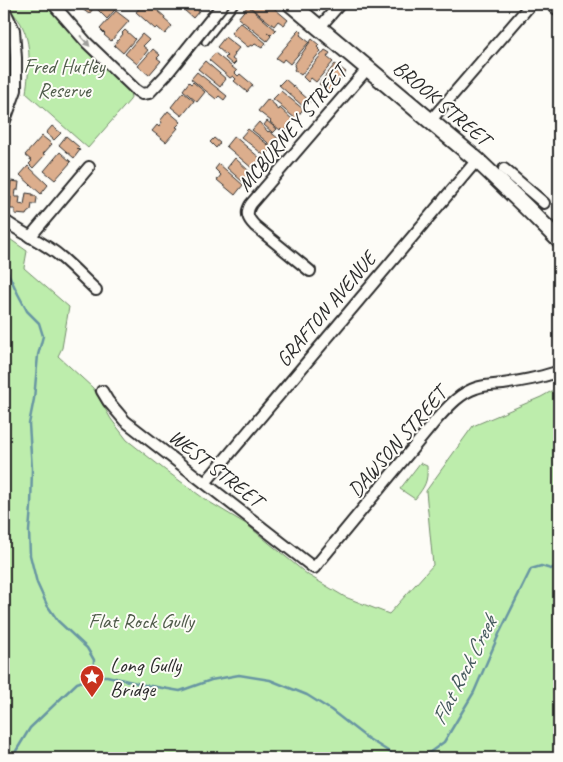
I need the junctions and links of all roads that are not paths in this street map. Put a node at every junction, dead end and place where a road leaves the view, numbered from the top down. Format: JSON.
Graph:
{"nodes":[{"id":1,"x":53,"y":4,"type":"edge"},
{"id":2,"x":223,"y":4,"type":"edge"},
{"id":3,"x":235,"y":4,"type":"edge"},
{"id":4,"x":291,"y":4,"type":"edge"},
{"id":5,"x":340,"y":4,"type":"edge"},
{"id":6,"x":532,"y":4,"type":"edge"},
{"id":7,"x":551,"y":4,"type":"edge"},
{"id":8,"x":4,"y":9,"type":"edge"},
{"id":9,"x":559,"y":10,"type":"edge"},
{"id":10,"x":319,"y":28,"type":"junction"},
{"id":11,"x":205,"y":42,"type":"dead end"},
{"id":12,"x":368,"y":68,"type":"junction"},
{"id":13,"x":431,"y":120,"type":"junction"},
{"id":14,"x":4,"y":123,"type":"edge"},
{"id":15,"x":477,"y":160,"type":"junction"},
{"id":16,"x":89,"y":167,"type":"dead end"},
{"id":17,"x":504,"y":170,"type":"dead end"},
{"id":18,"x":522,"y":194,"type":"junction"},
{"id":19,"x":544,"y":203,"type":"dead end"},
{"id":20,"x":4,"y":220,"type":"edge"},
{"id":21,"x":30,"y":237,"type":"junction"},
{"id":22,"x":559,"y":240,"type":"edge"},
{"id":23,"x":310,"y":271,"type":"dead end"},
{"id":24,"x":96,"y":290,"type":"dead end"},
{"id":25,"x":559,"y":371,"type":"edge"},
{"id":26,"x":102,"y":391,"type":"dead end"},
{"id":27,"x":205,"y":483,"type":"junction"},
{"id":28,"x":314,"y":568,"type":"joint"}],
"edges":[{"from":1,"to":2,"type":"street","one_way":true},
{"from":3,"to":11,"type":"lane"},
{"from":4,"to":10,"type":"main road","name":"BROOK STREET"},
{"from":5,"to":10,"type":"street"},
{"from":6,"to":13,"type":"street"},
{"from":7,"to":9,"type":"street"},
{"from":8,"to":14,"type":"street"},
{"from":10,"to":12,"type":"main road","name":"BROOK STREET"},
{"from":12,"to":13,"type":"main road","name":"BROOK STREET"},
{"from":12,"to":23,"type":"street","name":"MCBURNEY STREET"},
{"from":13,"to":15,"type":"main road","name":"BROOK STREET"},
{"from":15,"to":18,"type":"main road","name":"BROOK STREET"},
{"from":15,"to":27,"type":"street","name":"GRAFTON AVENUE"},
{"from":16,"to":21,"type":"street"},
{"from":17,"to":18,"type":"street"},
{"from":18,"to":19,"type":"street"},
{"from":18,"to":22,"type":"main road","name":"BROOK STREET"},
{"from":20,"to":21,"type":"street"},
{"from":21,"to":24,"type":"street"},
{"from":25,"to":28,"type":"street","name":"DAWSON STREET"},
{"from":26,"to":27,"type":"street","name":"WEST STREET"},
{"from":27,"to":28,"type":"street","name":"WEST STREET"}]}
